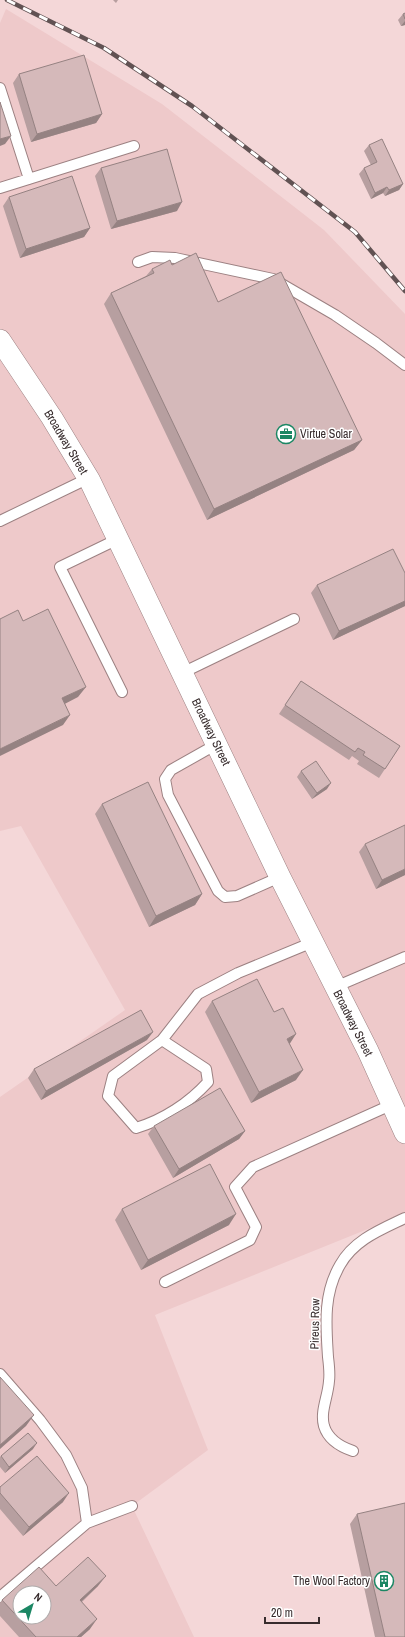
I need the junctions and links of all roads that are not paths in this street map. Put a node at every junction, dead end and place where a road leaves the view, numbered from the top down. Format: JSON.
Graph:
{"nodes":[{"id":1,"x":0,"y":88,"type":"edge"},
{"id":2,"x":134,"y":146,"type":"dead end"},
{"id":3,"x":29,"y":179,"type":"junction"},
{"id":4,"x":0,"y":188,"type":"edge"},
{"id":5,"x":138,"y":262,"type":"dead end"},
{"id":6,"x":0,"y":340,"type":"edge"},
{"id":7,"x":405,"y":365,"type":"edge"},
{"id":8,"x":89,"y":478,"type":"junction"},
{"id":9,"x":0,"y":521,"type":"edge"},
{"id":10,"x":118,"y":539,"type":"junction"},
{"id":11,"x":294,"y":619,"type":"dead end"},
{"id":12,"x":182,"y":673,"type":"junction"},
{"id":13,"x":122,"y":692,"type":"dead end"},
{"id":14,"x":217,"y":744,"type":"junction"},
{"id":15,"x":280,"y":878,"type":"junction"},
{"id":16,"x":313,"y":942,"type":"junction"},
{"id":17,"x":405,"y":957,"type":"edge"},
{"id":18,"x":335,"y":987,"type":"junction"},
{"id":19,"x":162,"y":1040,"type":"junction"},
{"id":20,"x":393,"y":1104,"type":"junction"},
{"id":21,"x":405,"y":1133,"type":"edge"},
{"id":22,"x":405,"y":1218,"type":"edge"},
{"id":23,"x":165,"y":1282,"type":"dead end"},
{"id":24,"x":0,"y":1374,"type":"edge"},
{"id":25,"x":353,"y":1451,"type":"dead end"},
{"id":26,"x":132,"y":1506,"type":"dead end"},
{"id":27,"x":87,"y":1523,"type":"junction"},
{"id":28,"x":0,"y":1597,"type":"edge"}],
"edges":[{"from":1,"to":3,"type":"lane"},
{"from":2,"to":3,"type":"lane"},
{"from":3,"to":4,"type":"lane"},
{"from":5,"to":7,"type":"lane"},
{"from":6,"to":8,"type":"street","name":"Broadway Street"},
{"from":8,"to":9,"type":"lane"},
{"from":8,"to":10,"type":"street","name":"Broadway Street"},
{"from":10,"to":12,"type":"street","name":"Broadway Street"},
{"from":10,"to":13,"type":"lane"},
{"from":11,"to":12,"type":"lane"},
{"from":12,"to":14,"type":"street","name":"Broadway Street"},
{"from":14,"to":15,"type":"street","name":"Broadway Street"},
{"from":14,"to":15,"type":"lane"},
{"from":15,"to":16,"type":"street","name":"Broadway Street"},
{"from":16,"to":18,"type":"street","name":"Broadway Street"},
{"from":16,"to":19,"type":"lane"},
{"from":17,"to":18,"type":"lane"},
{"from":18,"to":20,"type":"street","name":"Broadway Street"},
{"from":19,"to":19,"type":"lane"},
{"from":20,"to":21,"type":"street","name":"Broadway Street"},
{"from":20,"to":23,"type":"lane"},
{"from":22,"to":25,"type":"lane","name":"Pireus Row"},
{"from":24,"to":27,"type":"lane"},
{"from":26,"to":27,"type":"lane"},
{"from":27,"to":28,"type":"lane"}]}
